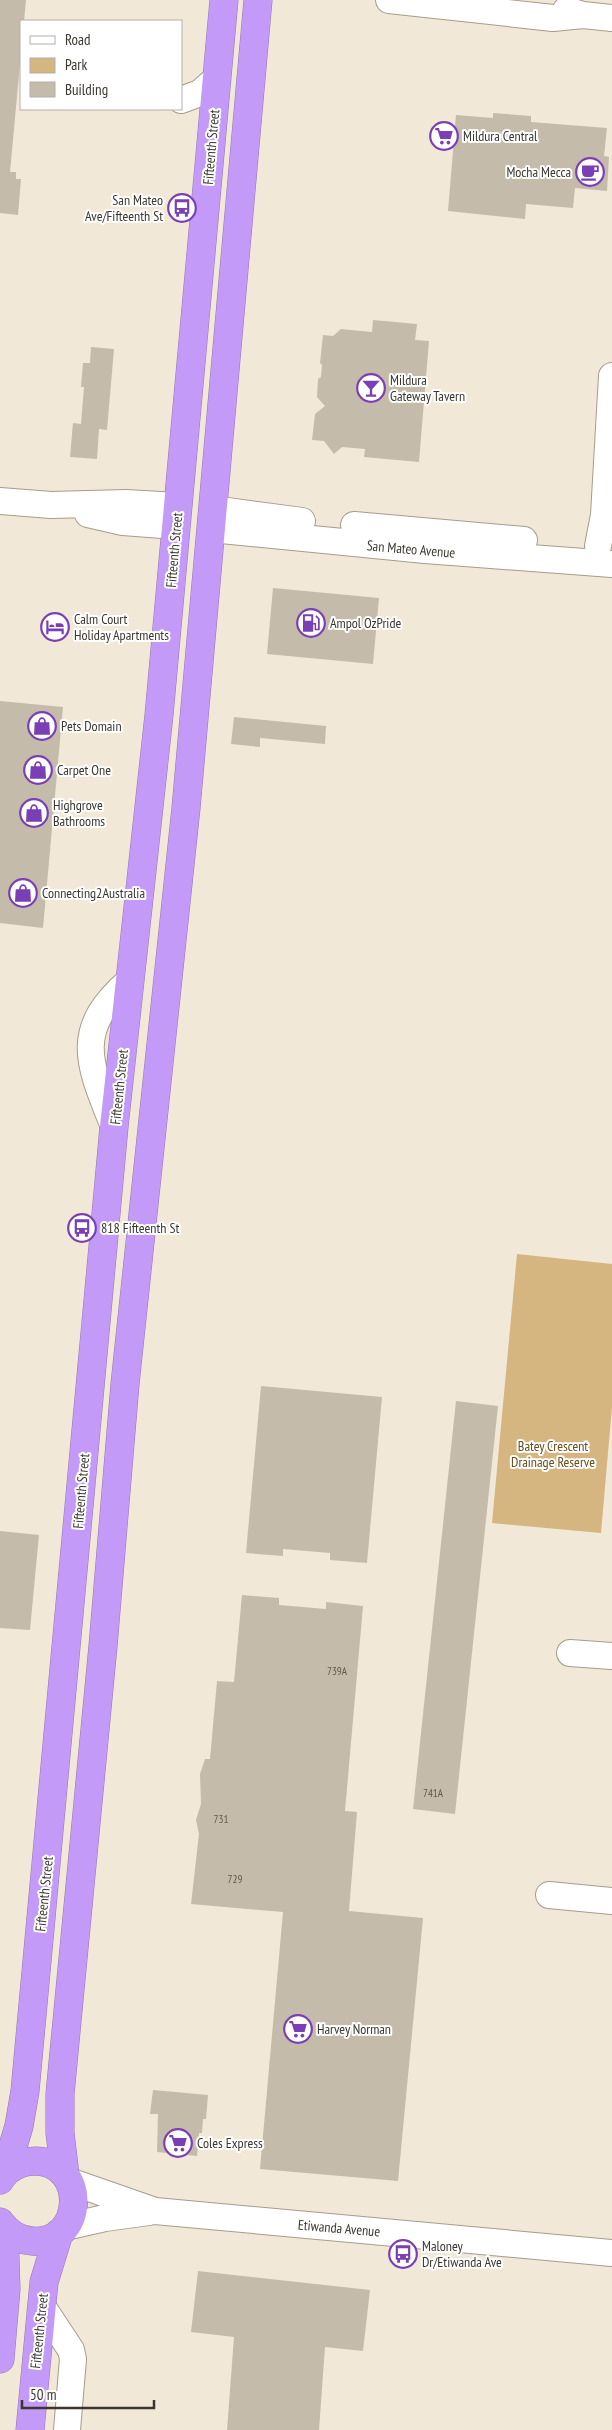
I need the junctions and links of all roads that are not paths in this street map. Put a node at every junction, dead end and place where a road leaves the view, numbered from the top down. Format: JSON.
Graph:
{"nodes":[{"id":1,"x":224,"y":0,"type":"edge"},
{"id":2,"x":258,"y":0,"type":"edge"},
{"id":3,"x":389,"y":0,"type":"edge"},
{"id":4,"x":530,"y":0,"type":"edge"},
{"id":5,"x":466,"y":4,"type":"edge"},
{"id":6,"x":584,"y":7,"type":"edge"},
{"id":7,"x":612,"y":18,"type":"edge"},
{"id":8,"x":218,"y":78,"type":"junction"},
{"id":9,"x":182,"y":100,"type":"edge"},
{"id":10,"x":612,"y":376,"type":"edge"},
{"id":11,"x":0,"y":501,"type":"edge"},
{"id":12,"x":177,"y":516,"type":"junction"},
{"id":13,"x":212,"y":519,"type":"junction"},
{"id":14,"x":607,"y":553,"type":"edge"},
{"id":15,"x":149,"y":803,"type":"junction"},
{"id":16,"x":186,"y":808,"type":"junction"},
{"id":17,"x":74,"y":1560,"type":"junction"},
{"id":18,"x":110,"y":1563,"type":"junction"},
{"id":19,"x":570,"y":1652,"type":"dead end"},
{"id":20,"x":612,"y":1656,"type":"edge"},
{"id":21,"x":549,"y":1895,"type":"dead end"},
{"id":22,"x":612,"y":1901,"type":"edge"},
{"id":23,"x":2,"y":2177,"type":"edge"},
{"id":24,"x":67,"y":2178,"type":"junction"},
{"id":25,"x":155,"y":2211,"type":"junction"},
{"id":26,"x":2,"y":2225,"type":"edge"},
{"id":27,"x":62,"y":2230,"type":"junction"},
{"id":28,"x":612,"y":2253,"type":"edge"},
{"id":29,"x":42,"y":2306,"type":"junction"},
{"id":30,"x":0,"y":2359,"type":"edge"},
{"id":31,"x":30,"y":2430,"type":"edge"},
{"id":32,"x":67,"y":2430,"type":"edge"}],
"edges":[{"from":1,"to":8,"type":"highway","name":"Fifteenth Street"},
{"from":2,"to":13,"type":"highway"},
{"from":3,"to":5,"type":"street"},
{"from":4,"to":6,"type":"street"},
{"from":5,"to":6,"type":"street"},
{"from":6,"to":7,"type":"street"},
{"from":8,"to":9,"type":"street"},
{"from":8,"to":12,"type":"highway","name":"Fifteenth Street"},
{"from":10,"to":14,"type":"street"},
{"from":11,"to":12,"type":"street"},
{"from":12,"to":13,"type":"highway"},
{"from":12,"to":15,"type":"highway","name":"Fifteenth Street"},
{"from":13,"to":14,"type":"street","name":"San Mateo Avenue"},
{"from":13,"to":16,"type":"highway"},
{"from":15,"to":16,"type":"highway"},
{"from":15,"to":17,"type":"highway","name":"Fifteenth Street"},
{"from":16,"to":18,"type":"highway"},
{"from":17,"to":18,"type":"highway"},
{"from":17,"to":23,"type":"highway","name":"Fifteenth Street"},
{"from":18,"to":24,"type":"highway"},
{"from":19,"to":20,"type":"street"},
{"from":21,"to":22,"type":"street"},
{"from":23,"to":24,"type":"highway"},
{"from":24,"to":25,"type":"street","name":"Etiwanda Avenue"},
{"from":24,"to":27,"type":"highway","name":"Fifteenth Street"},
{"from":25,"to":27,"type":"street","name":"Etiwanda Avenue"},
{"from":25,"to":28,"type":"street","name":"Etiwanda Avenue"},
{"from":26,"to":27,"type":"highway"},
{"from":26,"to":30,"type":"highway"},
{"from":27,"to":29,"type":"highway","name":"Fifteenth Street"},
{"from":29,"to":31,"type":"highway","name":"Fifteenth Street"},
{"from":29,"to":32,"type":"street"}]}
